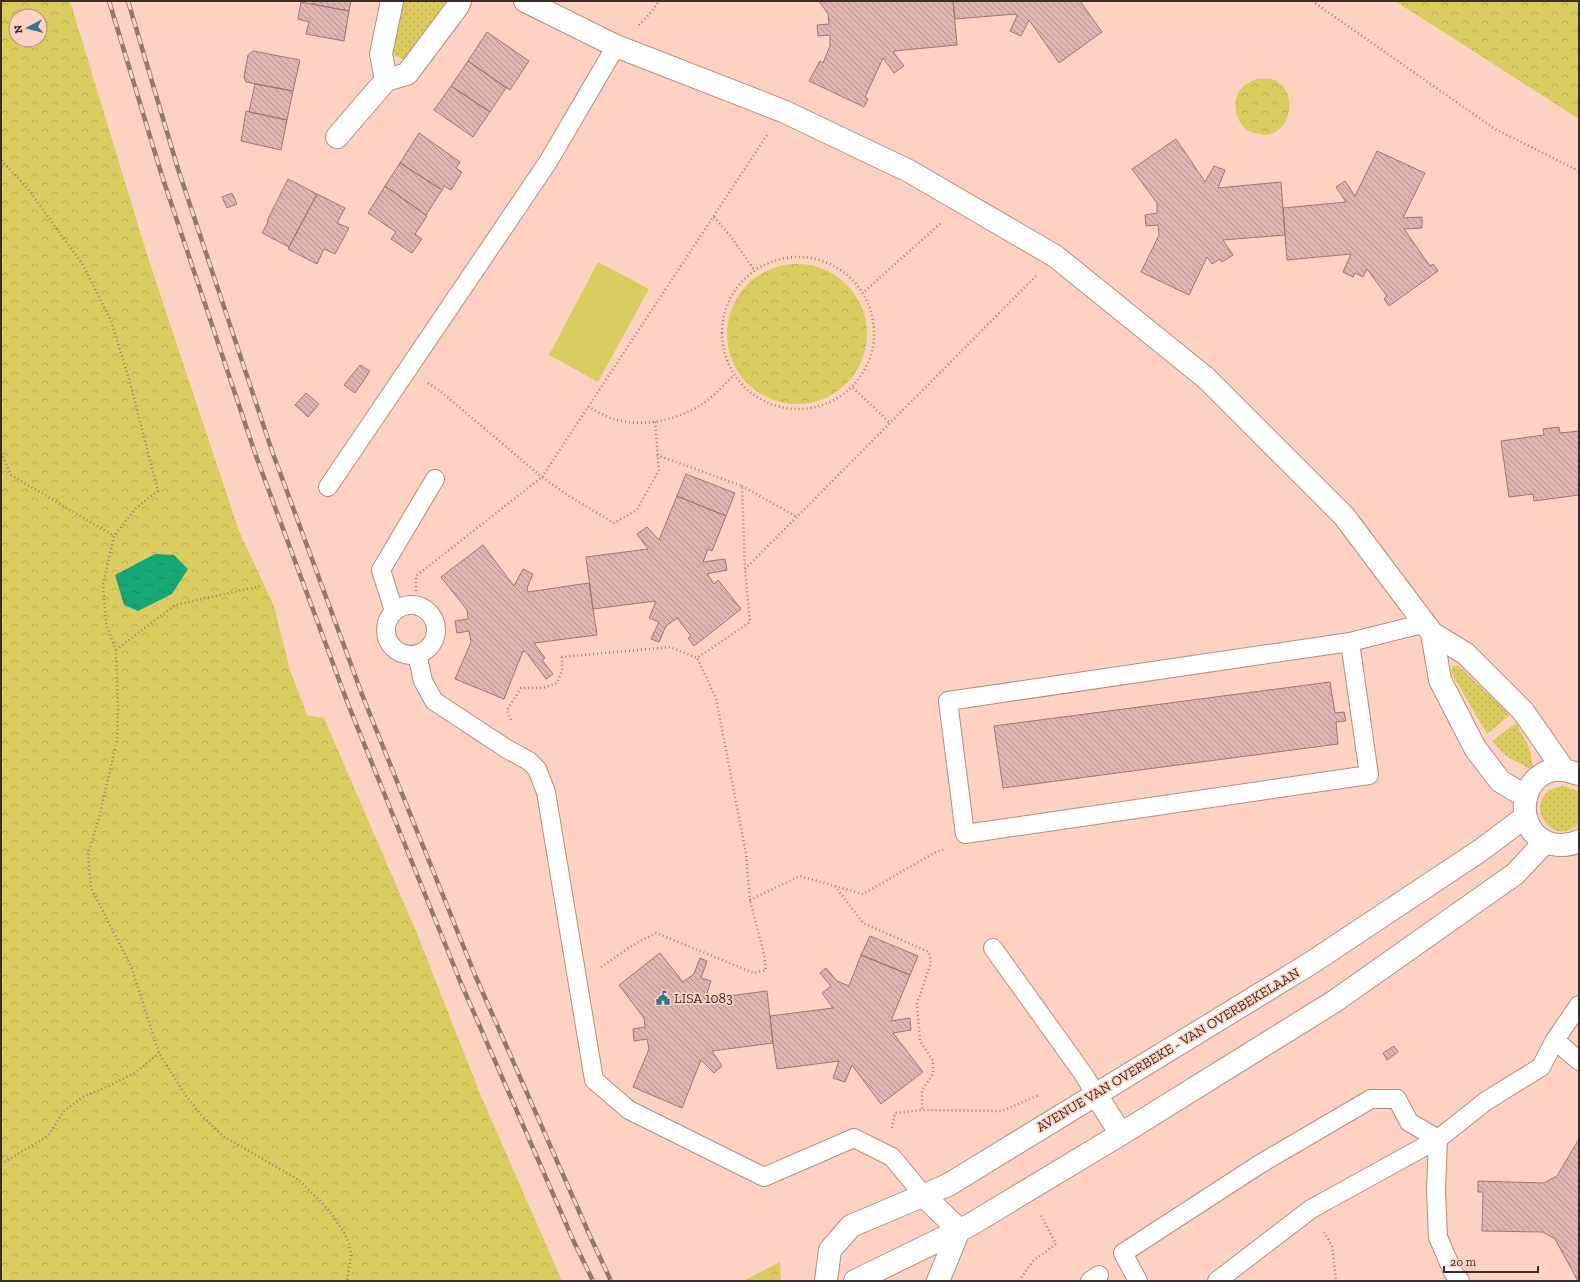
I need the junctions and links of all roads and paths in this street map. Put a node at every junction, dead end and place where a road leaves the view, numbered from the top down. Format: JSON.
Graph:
{"nodes":[{"id":1,"x":392,"y":1,"type":"edge"},
{"id":2,"x":460,"y":1,"type":"edge"},
{"id":3,"x":525,"y":1,"type":"edge"},
{"id":4,"x":1312,"y":1,"type":"edge"},
{"id":5,"x":616,"y":46,"type":"junction"},
{"id":6,"x":386,"y":80,"type":"junction"},
{"id":7,"x":783,"y":111,"type":"junction"},
{"id":8,"x":337,"y":138,"type":"dead end"},
{"id":9,"x":1,"y":156,"type":"edge"},
{"id":10,"x":1579,"y":171,"type":"edge"},
{"id":11,"x":963,"y":203,"type":"junction"},
{"id":12,"x":714,"y":218,"type":"junction"},
{"id":13,"x":1055,"y":256,"type":"junction"},
{"id":14,"x":755,"y":271,"type":"junction"},
{"id":15,"x":865,"y":291,"type":"junction"},
{"id":16,"x":733,"y":376,"type":"junction"},
{"id":17,"x":853,"y":388,"type":"junction"},
{"id":18,"x":439,"y":390,"type":"dead end"},
{"id":19,"x":588,"y":406,"type":"junction"},
{"id":20,"x":655,"y":421,"type":"junction"},
{"id":21,"x":890,"y":423,"type":"junction"},
{"id":22,"x":1,"y":452,"type":"edge"},
{"id":23,"x":657,"y":455,"type":"junction"},
{"id":24,"x":542,"y":477,"type":"junction"},
{"id":25,"x":435,"y":479,"type":"dead end"},
{"id":26,"x":742,"y":486,"type":"junction"},
{"id":27,"x":328,"y":487,"type":"dead end"},
{"id":28,"x":797,"y":517,"type":"junction"},
{"id":29,"x":114,"y":536,"type":"junction"},
{"id":30,"x":745,"y":570,"type":"junction"},
{"id":31,"x":262,"y":586,"type":"dead end"},
{"id":32,"x":417,"y":606,"type":"junction"},
{"id":33,"x":394,"y":611,"type":"junction"},
{"id":34,"x":1429,"y":628,"type":"junction"},
{"id":35,"x":1350,"y":642,"type":"junction"},
{"id":36,"x":116,"y":650,"type":"junction"},
{"id":37,"x":417,"y":654,"type":"junction"},
{"id":38,"x":697,"y":658,"type":"junction"},
{"id":39,"x":508,"y":749,"type":"junction"},
{"id":40,"x":1571,"y":772,"type":"edge"},
{"id":41,"x":1525,"y":807,"type":"junction"},
{"id":42,"x":966,"y":834,"type":"junction"},
{"id":43,"x":1579,"y":841,"type":"edge"},
{"id":44,"x":1545,"y":842,"type":"junction"},
{"id":45,"x":835,"y":886,"type":"junction"},
{"id":46,"x":750,"y":900,"type":"junction"},
{"id":47,"x":993,"y":948,"type":"dead end"},
{"id":48,"x":579,"y":981,"type":"junction"},
{"id":49,"x":1579,"y":1005,"type":"edge"},
{"id":50,"x":1555,"y":1040,"type":"junction"},
{"id":51,"x":159,"y":1053,"type":"junction"},
{"id":52,"x":1579,"y":1061,"type":"edge"},
{"id":53,"x":1043,"y":1093,"type":"dead end"},
{"id":54,"x":1096,"y":1095,"type":"junction"},
{"id":55,"x":922,"y":1110,"type":"junction"},
{"id":56,"x":1121,"y":1134,"type":"junction"},
{"id":57,"x":1438,"y":1139,"type":"junction"},
{"id":58,"x":886,"y":1154,"type":"junction"},
{"id":59,"x":1,"y":1164,"type":"edge"},
{"id":60,"x":1027,"y":1191,"type":"junction"},
{"id":61,"x":924,"y":1196,"type":"junction"},
{"id":62,"x":1311,"y":1209,"type":"junction"},
{"id":63,"x":959,"y":1230,"type":"junction"},
{"id":64,"x":347,"y":1281,"type":"edge"},
{"id":65,"x":826,"y":1281,"type":"edge"},
{"id":66,"x":855,"y":1281,"type":"edge"},
{"id":67,"x":938,"y":1281,"type":"edge"},
{"id":68,"x":1019,"y":1281,"type":"edge"},
{"id":69,"x":1138,"y":1281,"type":"edge"},
{"id":70,"x":1217,"y":1281,"type":"edge"},
{"id":71,"x":1336,"y":1281,"type":"edge"},
{"id":72,"x":1460,"y":1281,"type":"edge"}],
"edges":[{"from":1,"to":6,"type":"street"},
{"from":2,"to":6,"type":"street"},
{"from":3,"to":5,"type":"street"},
{"from":4,"to":10,"type":"path"},
{"from":5,"to":7,"type":"street"},
{"from":5,"to":27,"type":"lane"},
{"from":6,"to":8,"type":"street"},
{"from":7,"to":11,"type":"street"},
{"from":7,"to":12,"type":"path"},
{"from":9,"to":29,"type":"path"},
{"from":11,"to":13,"type":"street"},
{"from":11,"to":15,"type":"path"},
{"from":12,"to":14,"type":"path"},
{"from":12,"to":19,"type":"path"},
{"from":13,"to":21,"type":"path"},
{"from":13,"to":34,"type":"street"},
{"from":14,"to":15,"type":"path"},
{"from":14,"to":16,"type":"path"},
{"from":15,"to":17,"type":"path"},
{"from":16,"to":17,"type":"path"},
{"from":16,"to":20,"type":"path"},
{"from":17,"to":21,"type":"path"},
{"from":18,"to":24,"type":"path"},
{"from":19,"to":20,"type":"path"},
{"from":19,"to":24,"type":"path"},
{"from":20,"to":23,"type":"path"},
{"from":21,"to":28,"type":"path"},
{"from":22,"to":29,"type":"path"},
{"from":23,"to":24,"type":"path"},
{"from":23,"to":26,"type":"path"},
{"from":24,"to":32,"type":"path"},
{"from":25,"to":33,"type":"lane"},
{"from":26,"to":28,"type":"path"},
{"from":26,"to":30,"type":"path"},
{"from":28,"to":30,"type":"path"},
{"from":29,"to":36,"type":"path"},
{"from":30,"to":38,"type":"path"},
{"from":31,"to":36,"type":"path"},
{"from":32,"to":33,"type":"lane"},
{"from":32,"to":37,"type":"lane"},
{"from":33,"to":37,"type":"lane"},
{"from":34,"to":35,"type":"lane"},
{"from":34,"to":40,"type":"street"},
{"from":34,"to":41,"type":"street"},
{"from":35,"to":42,"type":"lane"},
{"from":35,"to":42,"type":"lane"},
{"from":36,"to":51,"type":"path"},
{"from":37,"to":39,"type":"lane"},
{"from":38,"to":39,"type":"path"},
{"from":38,"to":46,"type":"path"},
{"from":39,"to":48,"type":"lane"},
{"from":40,"to":41,"type":"street","name":"AVENUE VAN OVERBEKE - VAN OVERBEKELAAN"},
{"from":41,"to":44,"type":"street"},
{"from":41,"to":54,"type":"street","name":"AVENUE VAN OVERBEKE - VAN OVERBEKELAAN"},
{"from":42,"to":45,"type":"path"},
{"from":43,"to":44,"type":"street"},
{"from":44,"to":56,"type":"street"},
{"from":45,"to":46,"type":"path"},
{"from":45,"to":55,"type":"path"},
{"from":46,"to":48,"type":"path"},
{"from":47,"to":54,"type":"lane"},
{"from":48,"to":58,"type":"lane"},
{"from":49,"to":50,"type":"lane"},
{"from":50,"to":52,"type":"lane"},
{"from":50,"to":57,"type":"lane"},
{"from":51,"to":59,"type":"path"},
{"from":51,"to":64,"type":"path"},
{"from":53,"to":55,"type":"path"},
{"from":54,"to":56,"type":"street"},
{"from":54,"to":61,"type":"street","name":"AVENUE VAN OVERBEKE - VAN OVERBEKELAAN"},
{"from":55,"to":58,"type":"path"},
{"from":56,"to":60,"type":"street"},
{"from":57,"to":62,"type":"lane"},
{"from":57,"to":69,"type":"lane"},
{"from":57,"to":72,"type":"lane"},
{"from":58,"to":61,"type":"lane"},
{"from":60,"to":63,"type":"street"},
{"from":60,"to":68,"type":"path"},
{"from":61,"to":63,"type":"street"},
{"from":61,"to":65,"type":"street","name":"AVENUE VAN OVERBEKE - VAN OVERBEKELAAN"},
{"from":62,"to":70,"type":"lane"},
{"from":62,"to":71,"type":"path"},
{"from":63,"to":66,"type":"street"},
{"from":63,"to":67,"type":"street"}]}
